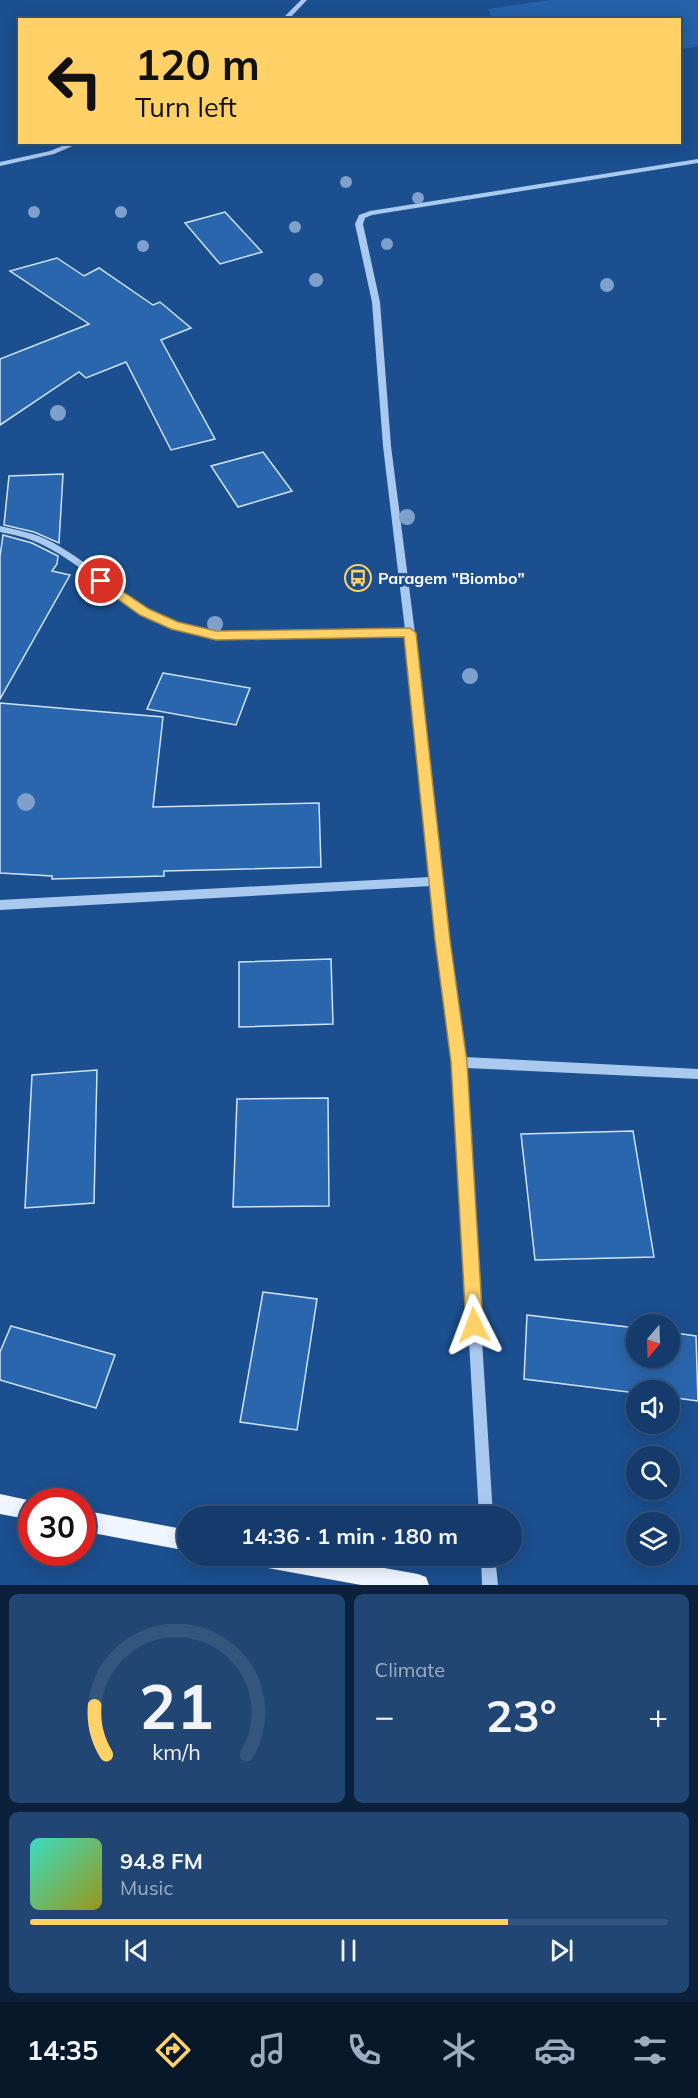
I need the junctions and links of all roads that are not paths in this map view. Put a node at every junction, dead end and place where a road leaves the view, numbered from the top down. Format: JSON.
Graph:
{"nodes":[{"id":1,"x":304,"y":0,"type":"edge"},
{"id":2,"x":286,"y":18,"type":"edge"},
{"id":3,"x":74,"y":144,"type":"edge"},
{"id":4,"x":698,"y":161,"type":"edge"},
{"id":5,"x":0,"y":164,"type":"edge"},
{"id":6,"x":0,"y":529,"type":"edge"},
{"id":7,"x":410,"y":633,"type":"junction"},
{"id":8,"x":437,"y":881,"type":"junction"},
{"id":9,"x":0,"y":904,"type":"edge"},
{"id":10,"x":459,"y":1062,"type":"junction"},
{"id":11,"x":698,"y":1074,"type":"edge"},
{"id":12,"x":0,"y":1504,"type":"edge"},
{"id":13,"x":485,"y":1506,"type":"edge"},
{"id":14,"x":18,"y":1507,"type":"edge"},
{"id":15,"x":96,"y":1523,"type":"edge"},
{"id":16,"x":177,"y":1539,"type":"edge"},
{"id":17,"x":316,"y":1566,"type":"edge"},
{"id":18,"x":489,"y":1566,"type":"edge"},
{"id":19,"x":418,"y":1585,"type":"edge"},
{"id":20,"x":490,"y":1585,"type":"edge"}],
"edges":[{"from":1,"to":2,"type":"street"},
{"from":3,"to":5,"type":"street"},
{"from":4,"to":7,"type":"street"},
{"from":6,"to":7,"type":"street"},
{"from":7,"to":8,"type":"street"},
{"from":8,"to":9,"type":"street"},
{"from":8,"to":10,"type":"street"},
{"from":10,"to":11,"type":"street"},
{"from":10,"to":13,"type":"street"},
{"from":12,"to":14,"type":"main road"},
{"from":15,"to":16,"type":"main road"},
{"from":17,"to":19,"type":"main road"},
{"from":18,"to":20,"type":"street"}]}
